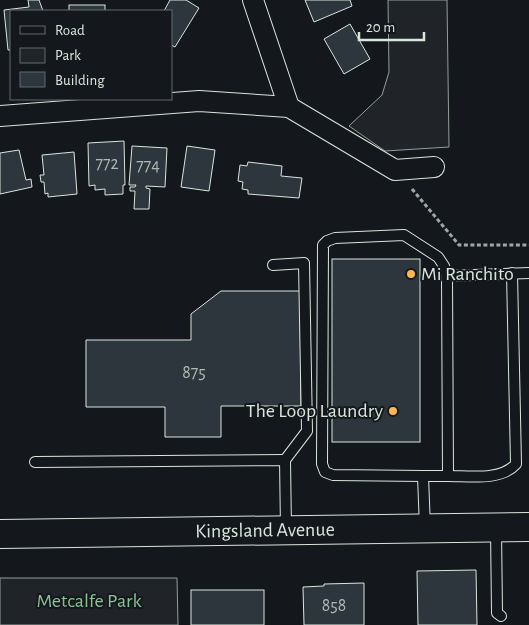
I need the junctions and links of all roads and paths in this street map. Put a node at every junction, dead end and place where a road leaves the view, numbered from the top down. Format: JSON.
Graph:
{"nodes":[{"id":1,"x":253,"y":0,"type":"edge"},
{"id":2,"x":288,"y":106,"type":"junction"},
{"id":3,"x":0,"y":116,"type":"edge"},
{"id":4,"x":434,"y":167,"type":"dead end"},
{"id":5,"x":395,"y":170,"type":"junction"},
{"id":6,"x":529,"y":245,"type":"edge"},
{"id":7,"x":273,"y":265,"type":"dead end"},
{"id":8,"x":512,"y":273,"type":"junction"},
{"id":9,"x":529,"y":273,"type":"edge"},
{"id":10,"x":447,"y":276,"type":"junction"},
{"id":11,"x":285,"y":460,"type":"junction"},
{"id":12,"x":35,"y":462,"type":"dead end"},
{"id":13,"x":423,"y":476,"type":"junction"},
{"id":14,"x":448,"y":476,"type":"junction"},
{"id":15,"x":529,"y":507,"type":"edge"},
{"id":16,"x":529,"y":527,"type":"edge"},
{"id":17,"x":496,"y":528,"type":"junction"},
{"id":18,"x":431,"y":529,"type":"junction"},
{"id":19,"x":286,"y":530,"type":"junction"},
{"id":20,"x":0,"y":534,"type":"edge"},
{"id":21,"x":501,"y":616,"type":"dead end"}],
"edges":[{"from":1,"to":2,"type":"street"},
{"from":2,"to":3,"type":"street"},
{"from":2,"to":5,"type":"street"},
{"from":4,"to":5,"type":"street"},
{"from":5,"to":6,"type":"path"},
{"from":7,"to":11,"type":"lane"},
{"from":8,"to":9,"type":"lane"},
{"from":8,"to":10,"type":"lane"},
{"from":8,"to":14,"type":"lane"},
{"from":10,"to":13,"type":"lane"},
{"from":10,"to":14,"type":"lane"},
{"from":11,"to":12,"type":"lane"},
{"from":11,"to":19,"type":"lane"},
{"from":13,"to":14,"type":"lane"},
{"from":13,"to":18,"type":"lane"},
{"from":15,"to":18,"type":"street"},
{"from":16,"to":17,"type":"street","name":"Kingsland Avenue"},
{"from":17,"to":18,"type":"street","name":"Kingsland Avenue"},
{"from":17,"to":21,"type":"lane"},
{"from":18,"to":19,"type":"street","name":"Kingsland Avenue"},
{"from":19,"to":20,"type":"street","name":"Kingsland Avenue"}]}
